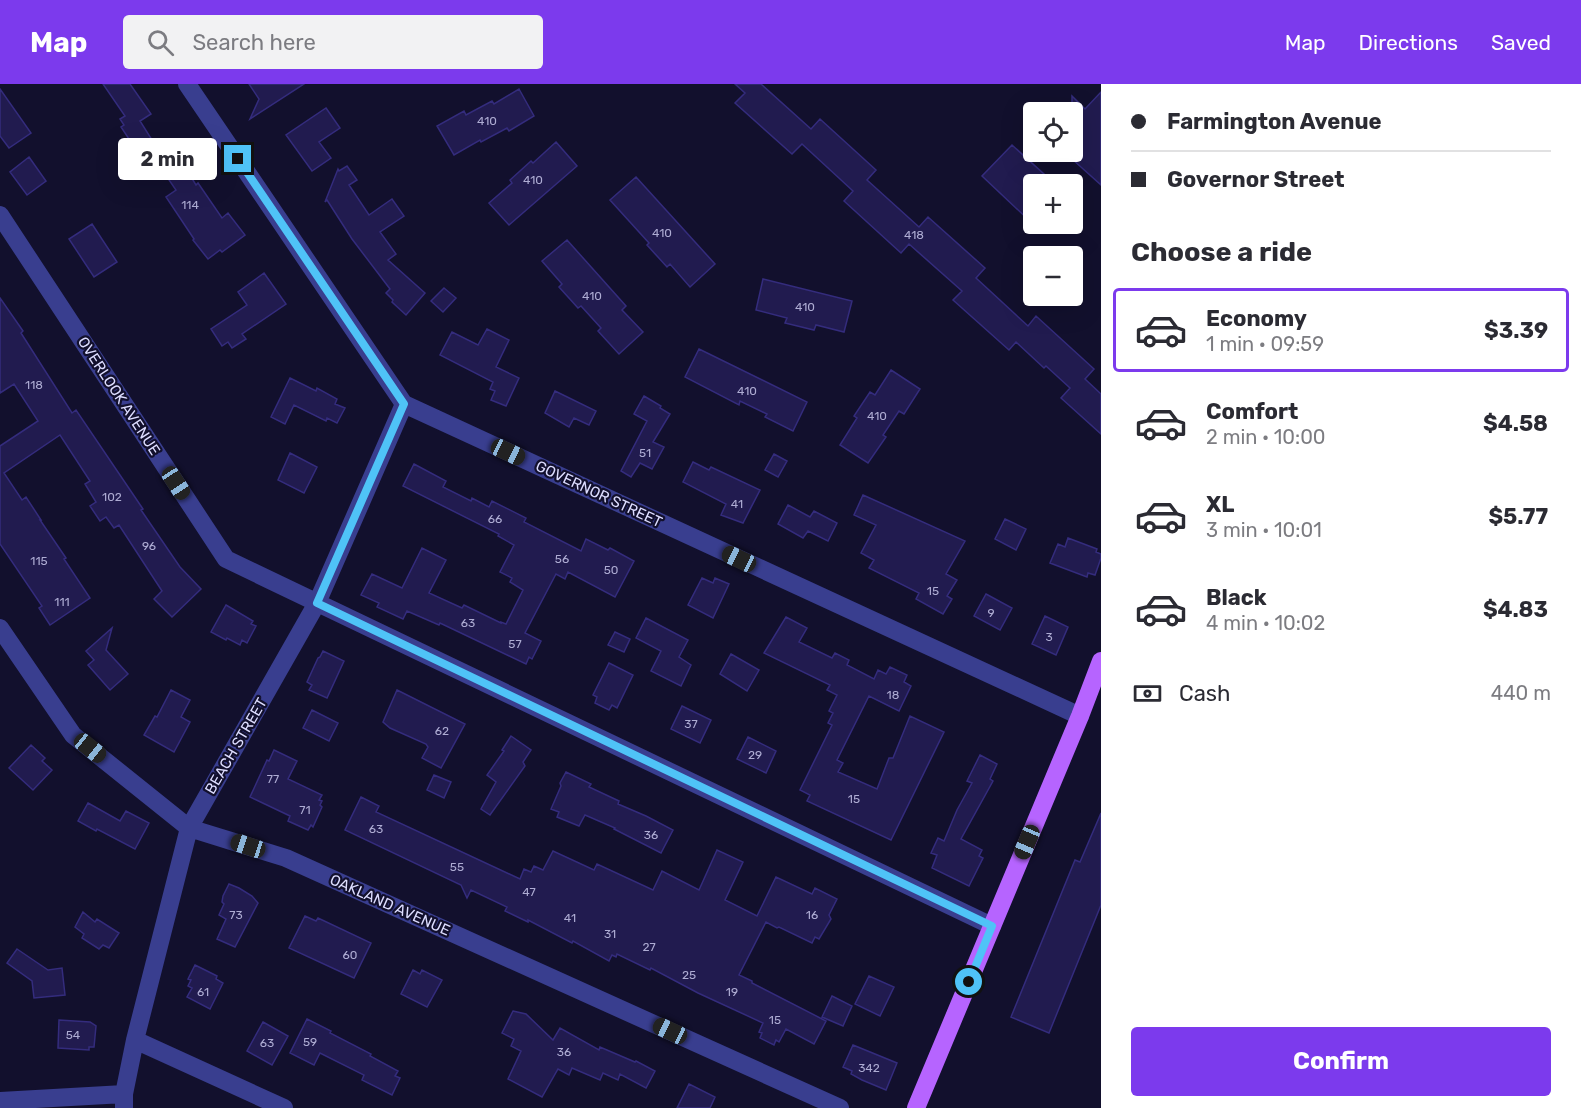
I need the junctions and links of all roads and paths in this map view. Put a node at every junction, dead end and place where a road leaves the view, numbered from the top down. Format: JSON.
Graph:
{"nodes":[{"id":1,"x":187,"y":84,"type":"edge"},
{"id":2,"x":0,"y":215,"type":"edge"},
{"id":3,"x":404,"y":404,"type":"junction"},
{"id":4,"x":317,"y":603,"type":"junction"},
{"id":5,"x":0,"y":628,"type":"edge"},
{"id":6,"x":1101,"y":661,"type":"edge"},
{"id":7,"x":1080,"y":716,"type":"junction"},
{"id":8,"x":189,"y":828,"type":"junction"},
{"id":9,"x":992,"y":926,"type":"junction"},
{"id":10,"x":135,"y":1040,"type":"junction"},
{"id":11,"x":0,"y":1101,"type":"edge"},
{"id":12,"x":124,"y":1101,"type":"edge"},
{"id":13,"x":284,"y":1108,"type":"edge"},
{"id":14,"x":840,"y":1108,"type":"edge"},
{"id":15,"x":916,"y":1108,"type":"edge"}],
"edges":[{"from":1,"to":3,"type":"street"},
{"from":2,"to":4,"type":"street","name":"OVERLOOK AVENUE"},
{"from":3,"to":4,"type":"street","name":"BEACH STREET"},
{"from":3,"to":7,"type":"street","name":"GOVERNOR STREET"},
{"from":4,"to":8,"type":"street","name":"BEACH STREET"},
{"from":4,"to":9,"type":"street","name":"OVERLOOK AVENUE"},
{"from":5,"to":8,"type":"street","name":"OAKLAND AVENUE"},
{"from":6,"to":7,"type":"main road"},
{"from":7,"to":9,"type":"main road"},
{"from":8,"to":10,"type":"street","name":"BEACH STREET"},
{"from":8,"to":14,"type":"street","name":"OAKLAND AVENUE"},
{"from":9,"to":15,"type":"main road"},
{"from":10,"to":12,"type":"street","name":"BEACH STREET"},
{"from":10,"to":13,"type":"street"},
{"from":11,"to":12,"type":"street"}]}
